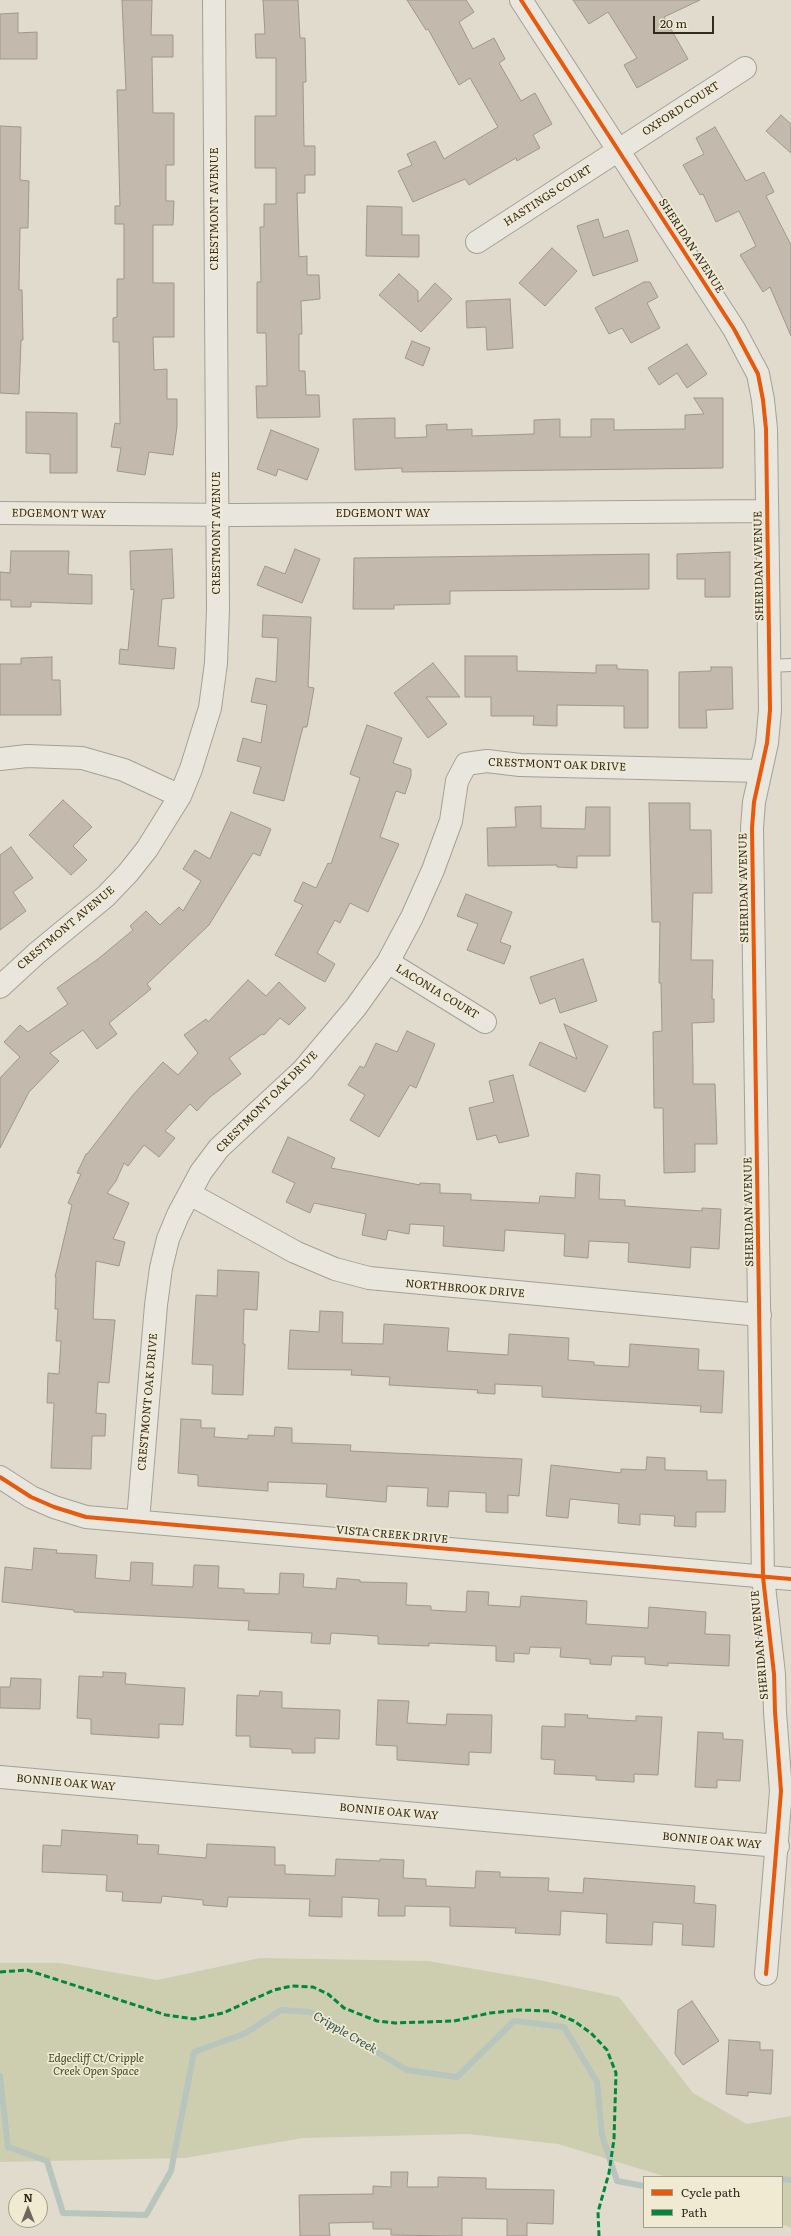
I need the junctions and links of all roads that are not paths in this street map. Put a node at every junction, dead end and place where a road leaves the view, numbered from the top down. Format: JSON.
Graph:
{"nodes":[{"id":1,"x":214,"y":0,"type":"edge"},
{"id":2,"x":521,"y":0,"type":"edge"},
{"id":3,"x":745,"y":68,"type":"dead end"},
{"id":4,"x":618,"y":150,"type":"junction"},
{"id":5,"x":477,"y":242,"type":"dead end"},
{"id":6,"x":767,"y":511,"type":"junction"},
{"id":7,"x":0,"y":513,"type":"edge"},
{"id":8,"x":218,"y":515,"type":"junction"},
{"id":9,"x":769,"y":666,"type":"junction"},
{"id":10,"x":791,"y":666,"type":"edge"},
{"id":11,"x":0,"y":759,"type":"edge"},
{"id":12,"x":760,"y":771,"type":"junction"},
{"id":13,"x":180,"y":796,"type":"junction"},
{"id":14,"x":388,"y":962,"type":"junction"},
{"id":15,"x":0,"y":987,"type":"edge"},
{"id":16,"x":485,"y":1022,"type":"dead end"},
{"id":17,"x":190,"y":1194,"type":"junction"},
{"id":18,"x":760,"y":1315,"type":"junction"},
{"id":19,"x":0,"y":1477,"type":"edge"},
{"id":20,"x":138,"y":1521,"type":"junction"},
{"id":21,"x":763,"y":1577,"type":"junction"},
{"id":22,"x":791,"y":1579,"type":"edge"},
{"id":23,"x":0,"y":1777,"type":"edge"},
{"id":24,"x":778,"y":1846,"type":"junction"},
{"id":25,"x":766,"y":1974,"type":"dead end"}],
"edges":[{"from":1,"to":8,"type":"street","name":"CRESTMONT AVENUE"},
{"from":2,"to":4,"type":"street","name":"SHERIDAN AVENUE"},
{"from":3,"to":4,"type":"street","name":"OXFORD COURT"},
{"from":4,"to":5,"type":"street","name":"HASTINGS COURT"},
{"from":4,"to":6,"type":"street","name":"SHERIDAN AVENUE"},
{"from":6,"to":8,"type":"street","name":"EDGEMONT WAY"},
{"from":6,"to":9,"type":"street","name":"SHERIDAN AVENUE"},
{"from":7,"to":8,"type":"street","name":"EDGEMONT WAY"},
{"from":8,"to":13,"type":"street","name":"CRESTMONT AVENUE"},
{"from":9,"to":10,"type":"lane"},
{"from":9,"to":12,"type":"street","name":"SHERIDAN AVENUE"},
{"from":11,"to":13,"type":"street"},
{"from":12,"to":14,"type":"street","name":"CRESTMONT OAK DRIVE"},
{"from":12,"to":18,"type":"street","name":"SHERIDAN AVENUE"},
{"from":13,"to":15,"type":"street","name":"CRESTMONT AVENUE"},
{"from":14,"to":16,"type":"street","name":"LACONIA COURT"},
{"from":14,"to":17,"type":"street","name":"CRESTMONT OAK DRIVE"},
{"from":17,"to":18,"type":"street","name":"NORTHBROOK DRIVE"},
{"from":17,"to":20,"type":"street","name":"CRESTMONT OAK DRIVE"},
{"from":18,"to":21,"type":"street","name":"SHERIDAN AVENUE"},
{"from":19,"to":20,"type":"street","name":"VISTA CREEK DRIVE"},
{"from":20,"to":21,"type":"street","name":"VISTA CREEK DRIVE"},
{"from":21,"to":22,"type":"street","name":"VISTA CREEK DRIVE"},
{"from":21,"to":24,"type":"street","name":"SHERIDAN AVENUE"},
{"from":23,"to":24,"type":"street","name":"BONNIE OAK WAY"},
{"from":24,"to":25,"type":"street","name":"SHERIDAN AVENUE"}]}
